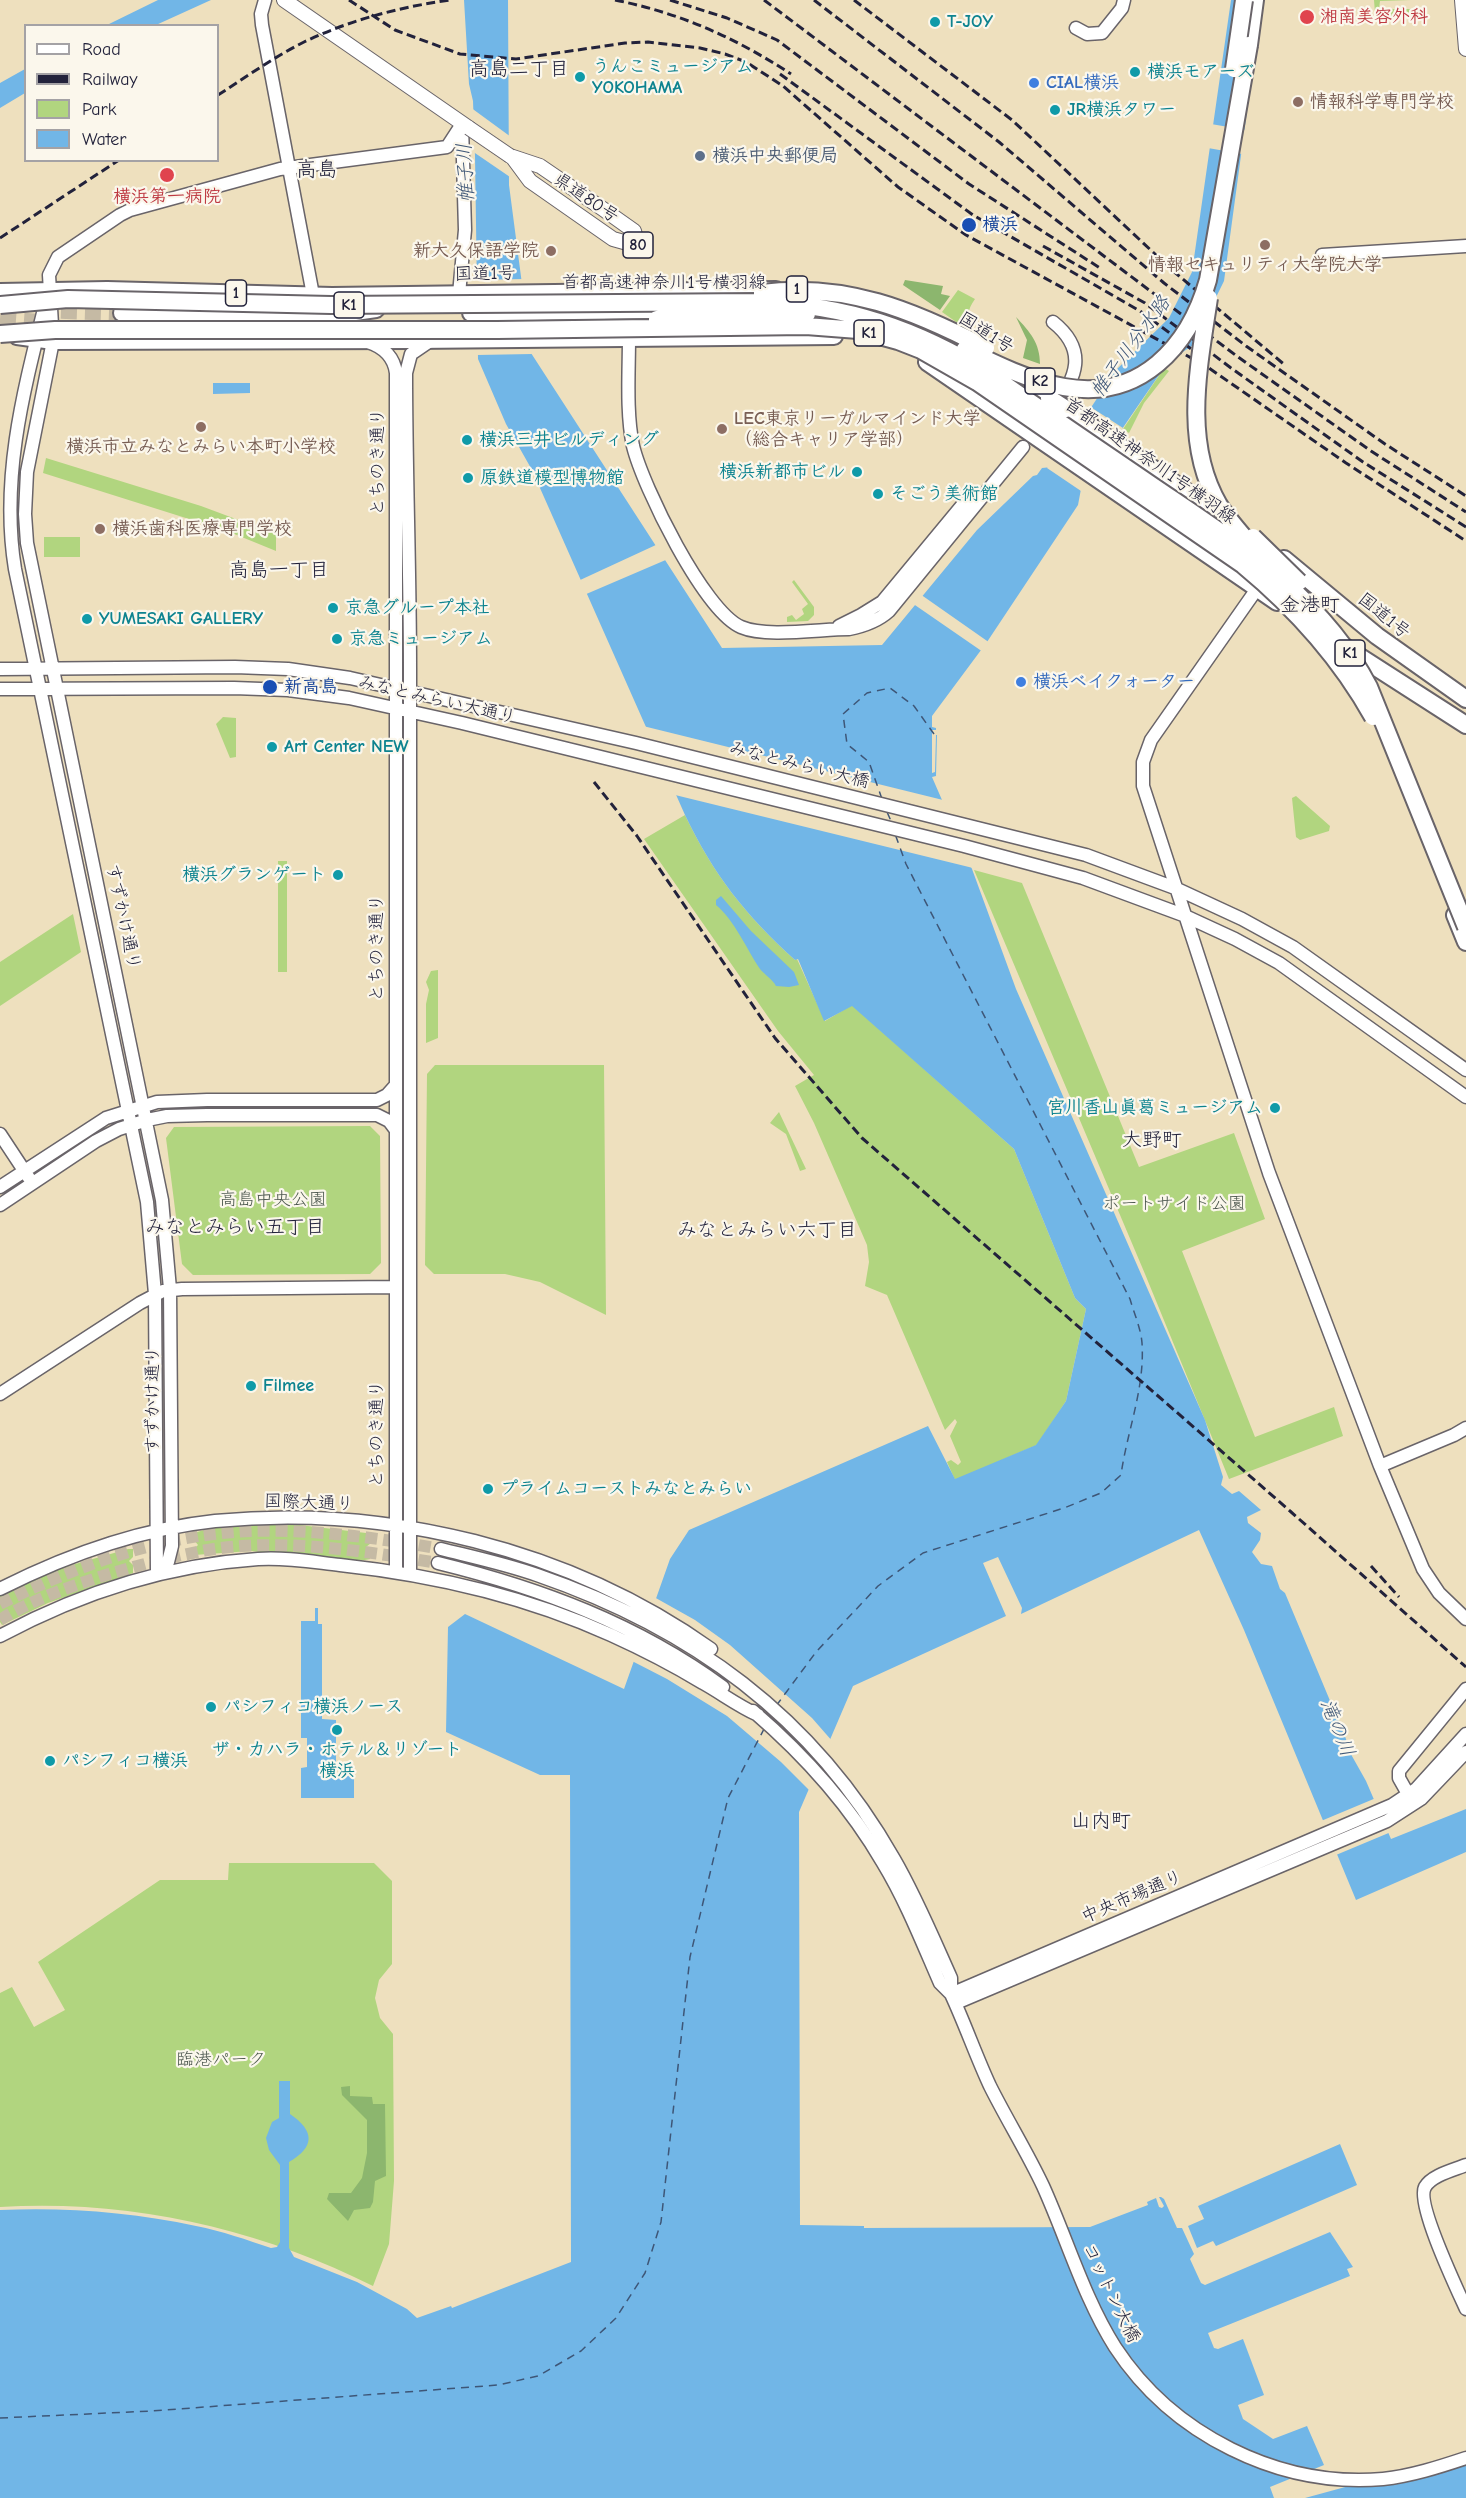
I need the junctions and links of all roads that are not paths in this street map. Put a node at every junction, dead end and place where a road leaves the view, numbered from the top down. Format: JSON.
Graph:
{"nodes":[{"id":1,"x":265,"y":0,"type":"edge"},
{"id":2,"x":284,"y":0,"type":"edge"},
{"id":3,"x":1124,"y":0,"type":"edge"},
{"id":4,"x":1244,"y":0,"type":"edge"},
{"id":5,"x":1255,"y":0,"type":"edge"},
{"id":6,"x":1462,"y":0,"type":"edge"},
{"id":7,"x":1076,"y":28,"type":"dead end"},
{"id":8,"x":1249,"y":45,"type":"junction"},
{"id":9,"x":1466,"y":49,"type":"edge"},
{"id":10,"x":466,"y":126,"type":"junction"},
{"id":11,"x":512,"y":157,"type":"junction"},
{"id":12,"x":290,"y":168,"type":"junction"},
{"id":13,"x":1466,"y":246,"type":"edge"},
{"id":14,"x":1322,"y":255,"type":"dead end"},
{"id":15,"x":793,"y":289,"type":"junction"},
{"id":16,"x":49,"y":290,"type":"junction"},
{"id":17,"x":0,"y":292,"type":"edge"},
{"id":18,"x":466,"y":294,"type":"junction"},
{"id":19,"x":313,"y":295,"type":"junction"},
{"id":20,"x":423,"y":295,"type":"junction"},
{"id":21,"x":151,"y":300,"type":"junction"},
{"id":22,"x":698,"y":302,"type":"junction"},
{"id":23,"x":0,"y":305,"type":"edge"},
{"id":24,"x":532,"y":316,"type":"junction"},
{"id":25,"x":1053,"y":322,"type":"dead end"},
{"id":26,"x":0,"y":327,"type":"edge"},
{"id":27,"x":590,"y":329,"type":"junction"},
{"id":28,"x":0,"y":334,"type":"edge"},
{"id":29,"x":757,"y":335,"type":"junction"},
{"id":30,"x":629,"y":338,"type":"junction"},
{"id":31,"x":45,"y":340,"type":"junction"},
{"id":32,"x":365,"y":340,"type":"junction"},
{"id":33,"x":415,"y":340,"type":"junction"},
{"id":34,"x":434,"y":340,"type":"junction"},
{"id":35,"x":401,"y":373,"type":"junction"},
{"id":36,"x":1038,"y":428,"type":"dead end"},
{"id":37,"x":1023,"y":447,"type":"dead end"},
{"id":38,"x":4,"y":471,"type":"edge"},
{"id":39,"x":964,"y":502,"type":"dead end"},
{"id":40,"x":1276,"y":554,"type":"junction"},
{"id":41,"x":1258,"y":589,"type":"junction"},
{"id":42,"x":833,"y":629,"type":"junction"},
{"id":43,"x":1361,"y":665,"type":"junction"},
{"id":44,"x":36,"y":668,"type":"junction"},
{"id":45,"x":52,"y":668,"type":"junction"},
{"id":46,"x":0,"y":669,"type":"edge"},
{"id":47,"x":396,"y":687,"type":"junction"},
{"id":48,"x":0,"y":689,"type":"edge"},
{"id":49,"x":40,"y":689,"type":"junction"},
{"id":50,"x":57,"y":689,"type":"junction"},
{"id":51,"x":410,"y":690,"type":"junction"},
{"id":52,"x":1466,"y":699,"type":"edge"},
{"id":53,"x":396,"y":708,"type":"junction"},
{"id":54,"x":410,"y":711,"type":"junction"},
{"id":55,"x":1466,"y":725,"type":"edge"},
{"id":56,"x":636,"y":743,"type":"joint"},
{"id":57,"x":1387,"y":745,"type":"junction"},
{"id":58,"x":1174,"y":888,"type":"junction"},
{"id":59,"x":1466,"y":908,"type":"edge"},
{"id":60,"x":1183,"y":915,"type":"junction"},
{"id":61,"x":1466,"y":927,"type":"edge"},
{"id":62,"x":1466,"y":943,"type":"edge"},
{"id":63,"x":1462,"y":1066,"type":"edge"},
{"id":64,"x":395,"y":1086,"type":"junction"},
{"id":65,"x":1466,"y":1097,"type":"edge"},
{"id":66,"x":144,"y":1105,"type":"junction"},
{"id":67,"x":129,"y":1109,"type":"junction"},
{"id":68,"x":147,"y":1120,"type":"junction"},
{"id":69,"x":132,"y":1124,"type":"junction"},
{"id":70,"x":395,"y":1129,"type":"junction"},
{"id":71,"x":0,"y":1134,"type":"edge"},
{"id":72,"x":24,"y":1171,"type":"junction"},
{"id":73,"x":33,"y":1184,"type":"junction"},
{"id":74,"x":0,"y":1187,"type":"edge"},
{"id":75,"x":0,"y":1205,"type":"edge"},
{"id":76,"x":395,"y":1287,"type":"junction"},
{"id":77,"x":170,"y":1289,"type":"junction"},
{"id":78,"x":155,"y":1294,"type":"junction"},
{"id":79,"x":0,"y":1394,"type":"edge"},
{"id":80,"x":1466,"y":1428,"type":"edge"},
{"id":81,"x":1380,"y":1466,"type":"junction"},
{"id":82,"x":396,"y":1526,"type":"junction"},
{"id":83,"x":410,"y":1528,"type":"junction"},
{"id":84,"x":172,"y":1529,"type":"junction"},
{"id":85,"x":157,"y":1532,"type":"junction"},
{"id":86,"x":441,"y":1548,"type":"tunnel mouth"},
{"id":87,"x":438,"y":1563,"type":"tunnel mouth"},
{"id":88,"x":396,"y":1572,"type":"junction"},
{"id":89,"x":410,"y":1574,"type":"junction"},
{"id":90,"x":157,"y":1575,"type":"junction"},
{"id":91,"x":0,"y":1589,"type":"edge"},
{"id":92,"x":647,"y":1615,"type":"junction"},
{"id":93,"x":1466,"y":1619,"type":"edge"},
{"id":94,"x":0,"y":1636,"type":"edge"},
{"id":95,"x":638,"y":1641,"type":"junction"},
{"id":96,"x":1466,"y":1689,"type":"edge"},
{"id":97,"x":1466,"y":1734,"type":"edge"},
{"id":98,"x":1466,"y":1752,"type":"edge"},
{"id":99,"x":1412,"y":1800,"type":"junction"},
{"id":100,"x":953,"y":1999,"type":"junction"},
{"id":101,"x":1466,"y":2165,"type":"edge"},
{"id":102,"x":1466,"y":2309,"type":"edge"},
{"id":103,"x":1466,"y":2458,"type":"edge"}],
"edges":[{"from":1,"to":12,"type":"street"},
{"from":2,"to":10,"type":"main road","name":"県道80号","number":"80"},
{"from":3,"to":7,"type":"street"},
{"from":4,"to":22,"type":"highway","number":"K2","bridge":true},
{"from":4,"to":57,"type":"highway","number":"K2","bridge":true},
{"from":5,"to":8,"type":"highway","number":"K2"},
{"from":6,"to":9,"type":"main road"},
{"from":8,"to":27,"type":"highway","number":"K2","bridge":true},
{"from":8,"to":43,"type":"highway","number":"K2","bridge":true},
{"from":10,"to":11,"type":"main road","name":"県道80号","number":"80","bridge":true},
{"from":10,"to":12,"type":"street"},
{"from":10,"to":18,"type":"street"},
{"from":11,"to":11,"type":"main road","name":"県道80号","number":"80"},
{"from":12,"to":16,"type":"street"},
{"from":12,"to":19,"type":"street"},
{"from":13,"to":14,"type":"street"},
{"from":15,"to":18,"type":"highway","name":"国道1号","number":"1"},
{"from":15,"to":24,"type":"highway"},
{"from":15,"to":40,"type":"highway","name":"国道1号","number":"1","bridge":true},
{"from":16,"to":17,"type":"highway","name":"国道1号","number":"1"},
{"from":16,"to":19,"type":"highway","name":"国道1号","number":"1"},
{"from":16,"to":31,"type":"street"},
{"from":18,"to":20,"type":"highway","name":"国道1号","number":"1"},
{"from":19,"to":20,"type":"highway","name":"国道1号","number":"1"},
{"from":20,"to":33,"type":"highway","name":"国道1号","number":"1"},
{"from":21,"to":22,"type":"highway","name":"首都高速神奈川1号横羽線","number":"K1","bridge":true},
{"from":21,"to":23,"type":"highway","name":"首都高速神奈川1号横羽線","number":"K1","bridge":true},
{"from":21,"to":24,"type":"highway","bridge":true},
{"from":22,"to":43,"type":"highway","name":"首都高速神奈川1号横羽線","number":"K1","bridge":true},
{"from":24,"to":26,"type":"highway"},
{"from":24,"to":29,"type":"highway"},
{"from":25,"to":36,"type":"street"},
{"from":27,"to":28,"type":"highway","name":"首都高速神奈川1号横羽線","number":"K1","bridge":true},
{"from":27,"to":57,"type":"highway","name":"首都高速神奈川1号横羽線","number":"K1","bridge":true},
{"from":28,"to":31,"type":"highway","name":"国道1号","number":"1"},
{"from":29,"to":30,"type":"highway","name":"国道1号","number":"1"},
{"from":29,"to":41,"type":"highway","name":"国道1号","number":"1"},
{"from":30,"to":34,"type":"highway","name":"国道1号","number":"1"},
{"from":30,"to":42,"type":"street"},
{"from":31,"to":32,"type":"highway","name":"国道1号","number":"1"},
{"from":31,"to":38,"type":"street"},
{"from":31,"to":45,"type":"street","name":"すずかけ通り"},
{"from":32,"to":33,"type":"highway","name":"国道1号","number":"1"},
{"from":32,"to":35,"type":"street"},
{"from":33,"to":34,"type":"highway","name":"国道1号","number":"1"},
{"from":34,"to":35,"type":"street","name":"とちのき通り"},
{"from":35,"to":47,"type":"street","name":"とちのき通り"},
{"from":35,"to":51,"type":"street","name":"とちのき通り"},
{"from":37,"to":42,"type":"street"},
{"from":38,"to":44,"type":"street"},
{"from":39,"to":42,"type":"street"},
{"from":40,"to":41,"type":"street"},
{"from":40,"to":52,"type":"highway","name":"国道1号","number":"1"},
{"from":41,"to":43,"type":"highway","name":"国道1号","number":"1"},
{"from":41,"to":58,"type":"street"},
{"from":43,"to":55,"type":"highway","name":"国道1号","number":"1"},
{"from":43,"to":59,"type":"street"},
{"from":43,"to":61,"type":"highway","name":"首都高速神奈川1号横羽線","number":"K1","bridge":true},
{"from":43,"to":62,"type":"street"},
{"from":44,"to":45,"type":"street","name":"みなとみらい大通り"},
{"from":44,"to":46,"type":"street","name":"みなとみらい大通り"},
{"from":44,"to":49,"type":"street","name":"すずかけ通り"},
{"from":45,"to":47,"type":"street","name":"みなとみらい大通り"},
{"from":45,"to":50,"type":"street","name":"すずかけ通り"},
{"from":47,"to":51,"type":"street","name":"みなとみらい大通り"},
{"from":47,"to":53,"type":"street","name":"とちのき通り"},
{"from":48,"to":49,"type":"street","name":"みなとみらい大通り"},
{"from":49,"to":50,"type":"street","name":"みなとみらい大通り"},
{"from":49,"to":67,"type":"street","name":"すずかけ通り"},
{"from":50,"to":53,"type":"street","name":"みなとみらい大通り"},
{"from":50,"to":66,"type":"street","name":"すずかけ通り"},
{"from":51,"to":54,"type":"street","name":"とちのき通り"},
{"from":51,"to":56,"type":"street","name":"みなとみらい大通り"},
{"from":53,"to":54,"type":"street","name":"みなとみらい大通り"},
{"from":53,"to":64,"type":"street","name":"とちのき通り"},
{"from":54,"to":60,"type":"street","name":"みなとみらい大通り"},
{"from":54,"to":83,"type":"street","name":"とちのき通り"},
{"from":56,"to":58,"type":"street","name":"みなとみらい大橋"},
{"from":57,"to":62,"type":"highway","name":"首都高速神奈川1号横羽線","number":"K1"},
{"from":58,"to":60,"type":"street"},
{"from":58,"to":63,"type":"street","name":"みなとみらい大橋"},
{"from":60,"to":65,"type":"street"},
{"from":60,"to":81,"type":"street"},
{"from":64,"to":66,"type":"street"},
{"from":64,"to":70,"type":"street","name":"とちのき通り"},
{"from":66,"to":67,"type":"street"},
{"from":66,"to":68,"type":"street","name":"すずかけ通り"},
{"from":67,"to":69,"type":"street","name":"すずかけ通り"},
{"from":67,"to":72,"type":"street"},
{"from":68,"to":69,"type":"street"},
{"from":68,"to":70,"type":"street"},
{"from":68,"to":77,"type":"street","name":"すずかけ通り"},
{"from":69,"to":73,"type":"street"},
{"from":69,"to":78,"type":"street","name":"すずかけ通り"},
{"from":70,"to":76,"type":"street","name":"とちのき通り"},
{"from":71,"to":72,"type":"street"},
{"from":72,"to":73,"type":"street"},
{"from":72,"to":74,"type":"street"},
{"from":73,"to":75,"type":"street"},
{"from":76,"to":77,"type":"street"},
{"from":76,"to":82,"type":"street","name":"とちのき通り"},
{"from":77,"to":78,"type":"street"},
{"from":77,"to":84,"type":"street","name":"すずかけ通り"},
{"from":78,"to":79,"type":"street"},
{"from":78,"to":85,"type":"street","name":"すずかけ通り"},
{"from":80,"to":81,"type":"street"},
{"from":81,"to":93,"type":"street"},
{"from":82,"to":83,"type":"street","name":"国際大通り"},
{"from":82,"to":84,"type":"street","name":"国際大通り"},
{"from":82,"to":88,"type":"street","name":"とちのき通り"},
{"from":83,"to":89,"type":"street","name":"とちのき通り"},
{"from":83,"to":92,"type":"street","name":"国際大通り"},
{"from":84,"to":85,"type":"street","name":"国際大通り"},
{"from":84,"to":90,"type":"street","name":"すずかけ通り"},
{"from":85,"to":90,"type":"street","name":"すずかけ通り"},
{"from":85,"to":91,"type":"street","name":"国際大通り"},
{"from":86,"to":92,"type":"street"},
{"from":87,"to":95,"type":"street"},
{"from":88,"to":89,"type":"street"},
{"from":88,"to":90,"type":"street"},
{"from":89,"to":95,"type":"street"},
{"from":90,"to":94,"type":"street"},
{"from":92,"to":100,"type":"street"},
{"from":95,"to":100,"type":"street"},
{"from":96,"to":99,"type":"street"},
{"from":97,"to":99,"type":"street"},
{"from":98,"to":99,"type":"street"},
{"from":99,"to":100,"type":"street","name":"中央市場通り"},
{"from":100,"to":103,"type":"street","name":"コットン大橋"},
{"from":101,"to":102,"type":"street"}]}
